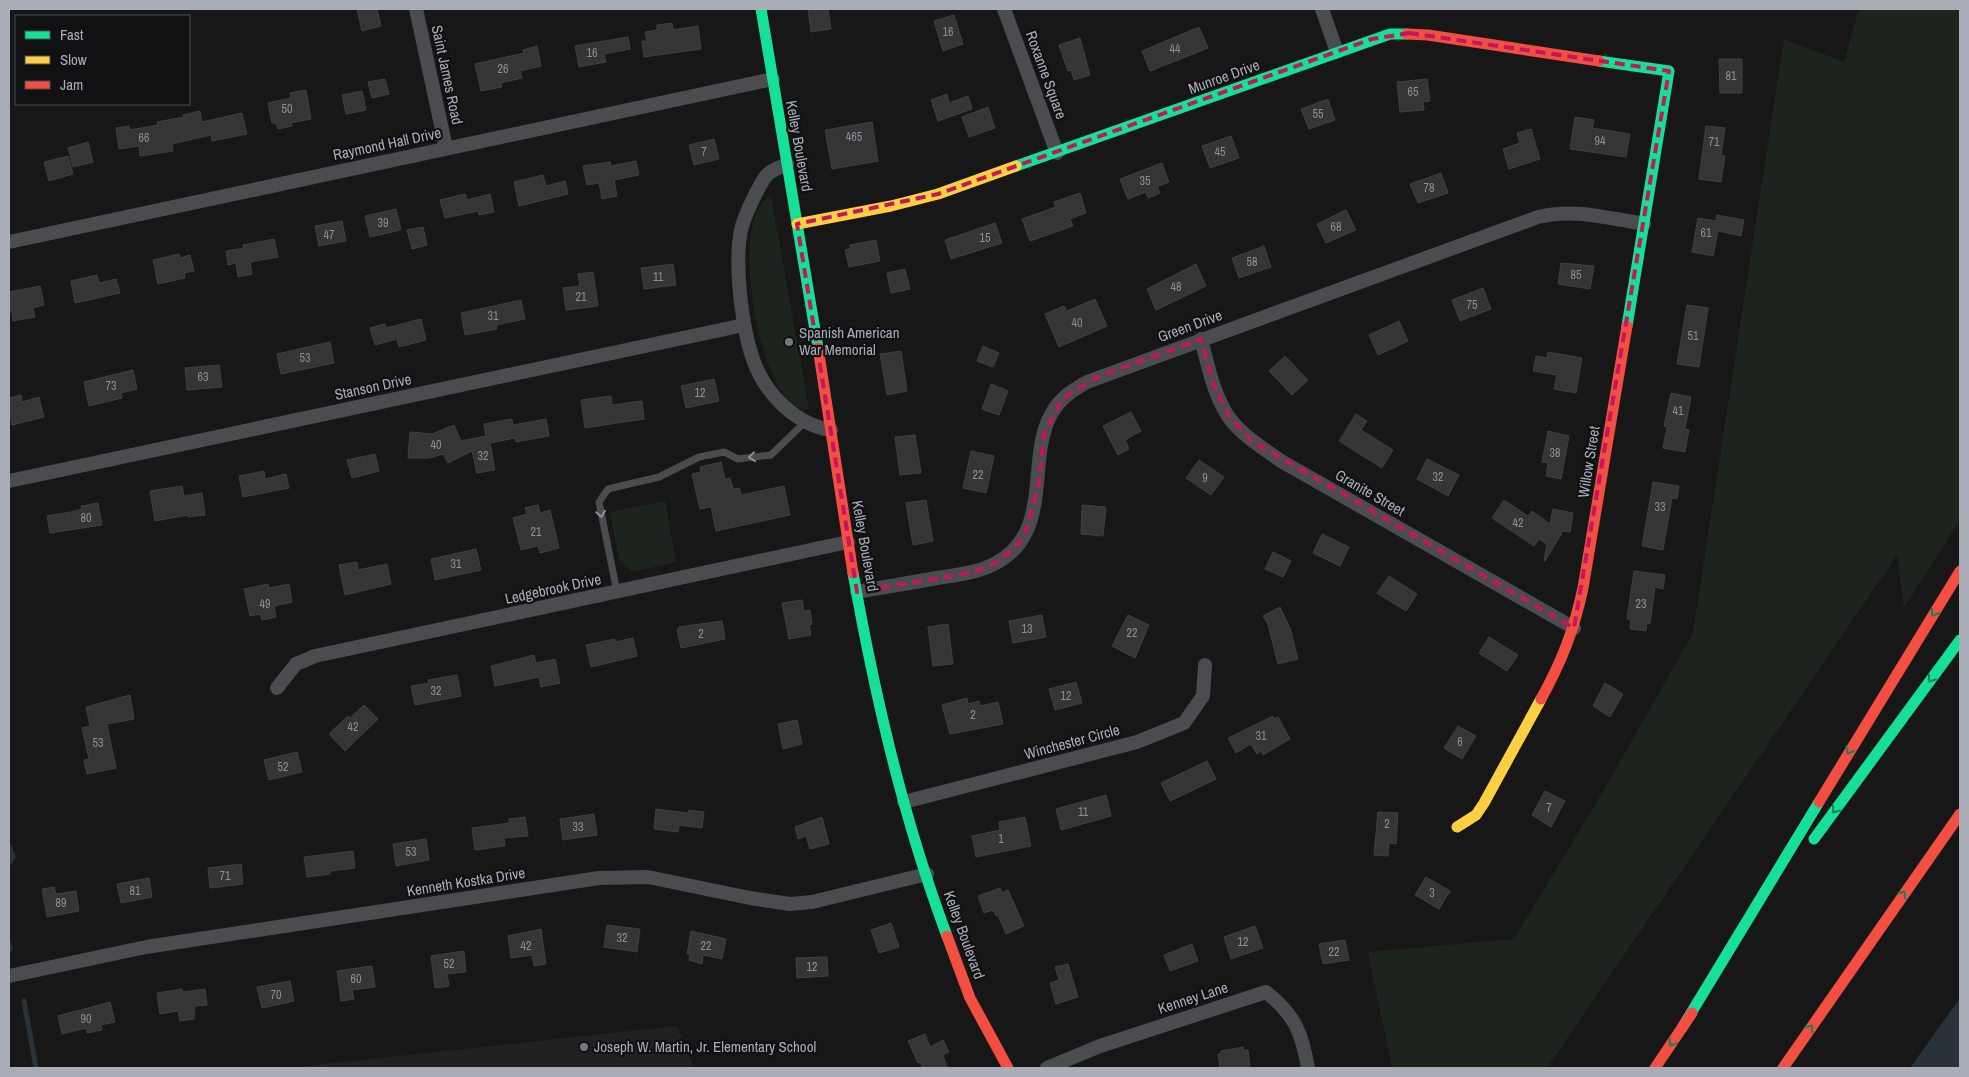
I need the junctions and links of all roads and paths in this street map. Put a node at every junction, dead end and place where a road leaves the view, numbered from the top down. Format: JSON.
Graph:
{"nodes":[{"id":1,"x":416,"y":9,"type":"edge"},
{"id":2,"x":761,"y":9,"type":"edge"},
{"id":3,"x":1004,"y":9,"type":"edge"},
{"id":4,"x":1322,"y":9,"type":"edge"},
{"id":5,"x":1337,"y":52,"type":"junction"},
{"id":6,"x":1669,"y":71,"type":"joint"},
{"id":7,"x":773,"y":79,"type":"junction"},
{"id":8,"x":446,"y":148,"type":"junction"},
{"id":9,"x":1057,"y":152,"type":"junction"},
{"id":10,"x":787,"y":164,"type":"junction"},
{"id":11,"x":797,"y":224,"type":"junction"},
{"id":12,"x":1644,"y":224,"type":"junction"},
{"id":13,"x":9,"y":242,"type":"edge"},
{"id":14,"x":744,"y":325,"type":"junction"},
{"id":15,"x":1201,"y":339,"type":"junction"},
{"id":16,"x":805,"y":422,"type":"junction"},
{"id":17,"x":831,"y":430,"type":"junction"},
{"id":18,"x":9,"y":481,"type":"edge"},
{"id":19,"x":848,"y":542,"type":"junction"},
{"id":20,"x":1960,"y":571,"type":"edge"},
{"id":21,"x":617,"y":592,"type":"junction"},
{"id":22,"x":857,"y":592,"type":"junction"},
{"id":23,"x":1574,"y":628,"type":"junction"},
{"id":24,"x":1960,"y":640,"type":"edge"},
{"id":25,"x":1205,"y":664,"type":"dead end"},
{"id":26,"x":277,"y":688,"type":"dead end"},
{"id":27,"x":904,"y":802,"type":"junction"},
{"id":28,"x":1960,"y":814,"type":"edge"},
{"id":29,"x":1457,"y":827,"type":"dead end"},
{"id":30,"x":1809,"y":846,"type":"dead end"},
{"id":31,"x":1794,"y":867,"type":"dead end"},
{"id":32,"x":927,"y":874,"type":"junction"},
{"id":33,"x":9,"y":976,"type":"edge"},
{"id":34,"x":1682,"y":1028,"type":"junction"},
{"id":35,"x":1008,"y":1068,"type":"edge"},
{"id":36,"x":1047,"y":1068,"type":"edge"},
{"id":37,"x":1308,"y":1068,"type":"edge"},
{"id":38,"x":1656,"y":1068,"type":"edge"},
{"id":39,"x":1783,"y":1068,"type":"edge"}],
"edges":[{"from":1,"to":8,"type":"street","name":"Saint James Road"},
{"from":2,"to":7,"type":"main road","name":"Kelley Boulevard"},
{"from":3,"to":9,"type":"street","name":"Roxanne Square"},
{"from":4,"to":5,"type":"street"},
{"from":5,"to":6,"type":"main road","name":"Munroe Drive"},
{"from":5,"to":9,"type":"main road","name":"Munroe Drive"},
{"from":6,"to":12,"type":"main road","name":"Willow Street"},
{"from":7,"to":8,"type":"street","name":"Raymond Hall Drive"},
{"from":7,"to":10,"type":"main road","name":"Kelley Boulevard"},
{"from":8,"to":13,"type":"street","name":"Raymond Hall Drive"},
{"from":9,"to":11,"type":"main road","name":"Munroe Drive"},
{"from":10,"to":11,"type":"main road","name":"Kelley Boulevard"},
{"from":10,"to":14,"type":"street"},
{"from":11,"to":17,"type":"main road","name":"Kelley Boulevard"},
{"from":12,"to":15,"type":"street","name":"Green Drive"},
{"from":12,"to":23,"type":"main road","name":"Willow Street"},
{"from":14,"to":16,"type":"street"},
{"from":14,"to":18,"type":"street","name":"Stanson Drive"},
{"from":15,"to":22,"type":"street","name":"Green Drive"},
{"from":15,"to":23,"type":"street","name":"Granite Street"},
{"from":16,"to":17,"type":"street"},
{"from":16,"to":21,"type":"lane","one_way":true},
{"from":17,"to":19,"type":"main road","name":"Kelley Boulevard"},
{"from":19,"to":21,"type":"street","name":"Ledgebrook Drive"},
{"from":19,"to":22,"type":"main road","name":"Kelley Boulevard"},
{"from":20,"to":34,"type":"main road","one_way":true},
{"from":21,"to":26,"type":"street","name":"Ledgebrook Drive"},
{"from":22,"to":27,"type":"main road","name":"Kelley Boulevard"},
{"from":23,"to":29,"type":"main road","name":"Willow Street"},
{"from":24,"to":30,"type":"main road","one_way":true},
{"from":25,"to":27,"type":"street","name":"Winchester Circle"},
{"from":27,"to":32,"type":"main road","name":"Kelley Boulevard"},
{"from":39,"to":28,"type":"main road","one_way":true},
{"from":31,"to":34,"type":"main road"},
{"from":32,"to":33,"type":"street","name":"Kenneth Kostka Drive"},
{"from":32,"to":35,"type":"main road","name":"Kelley Boulevard"},
{"from":34,"to":38,"type":"main road","one_way":true},
{"from":36,"to":37,"type":"street","name":"Kenney Lane"}]}
